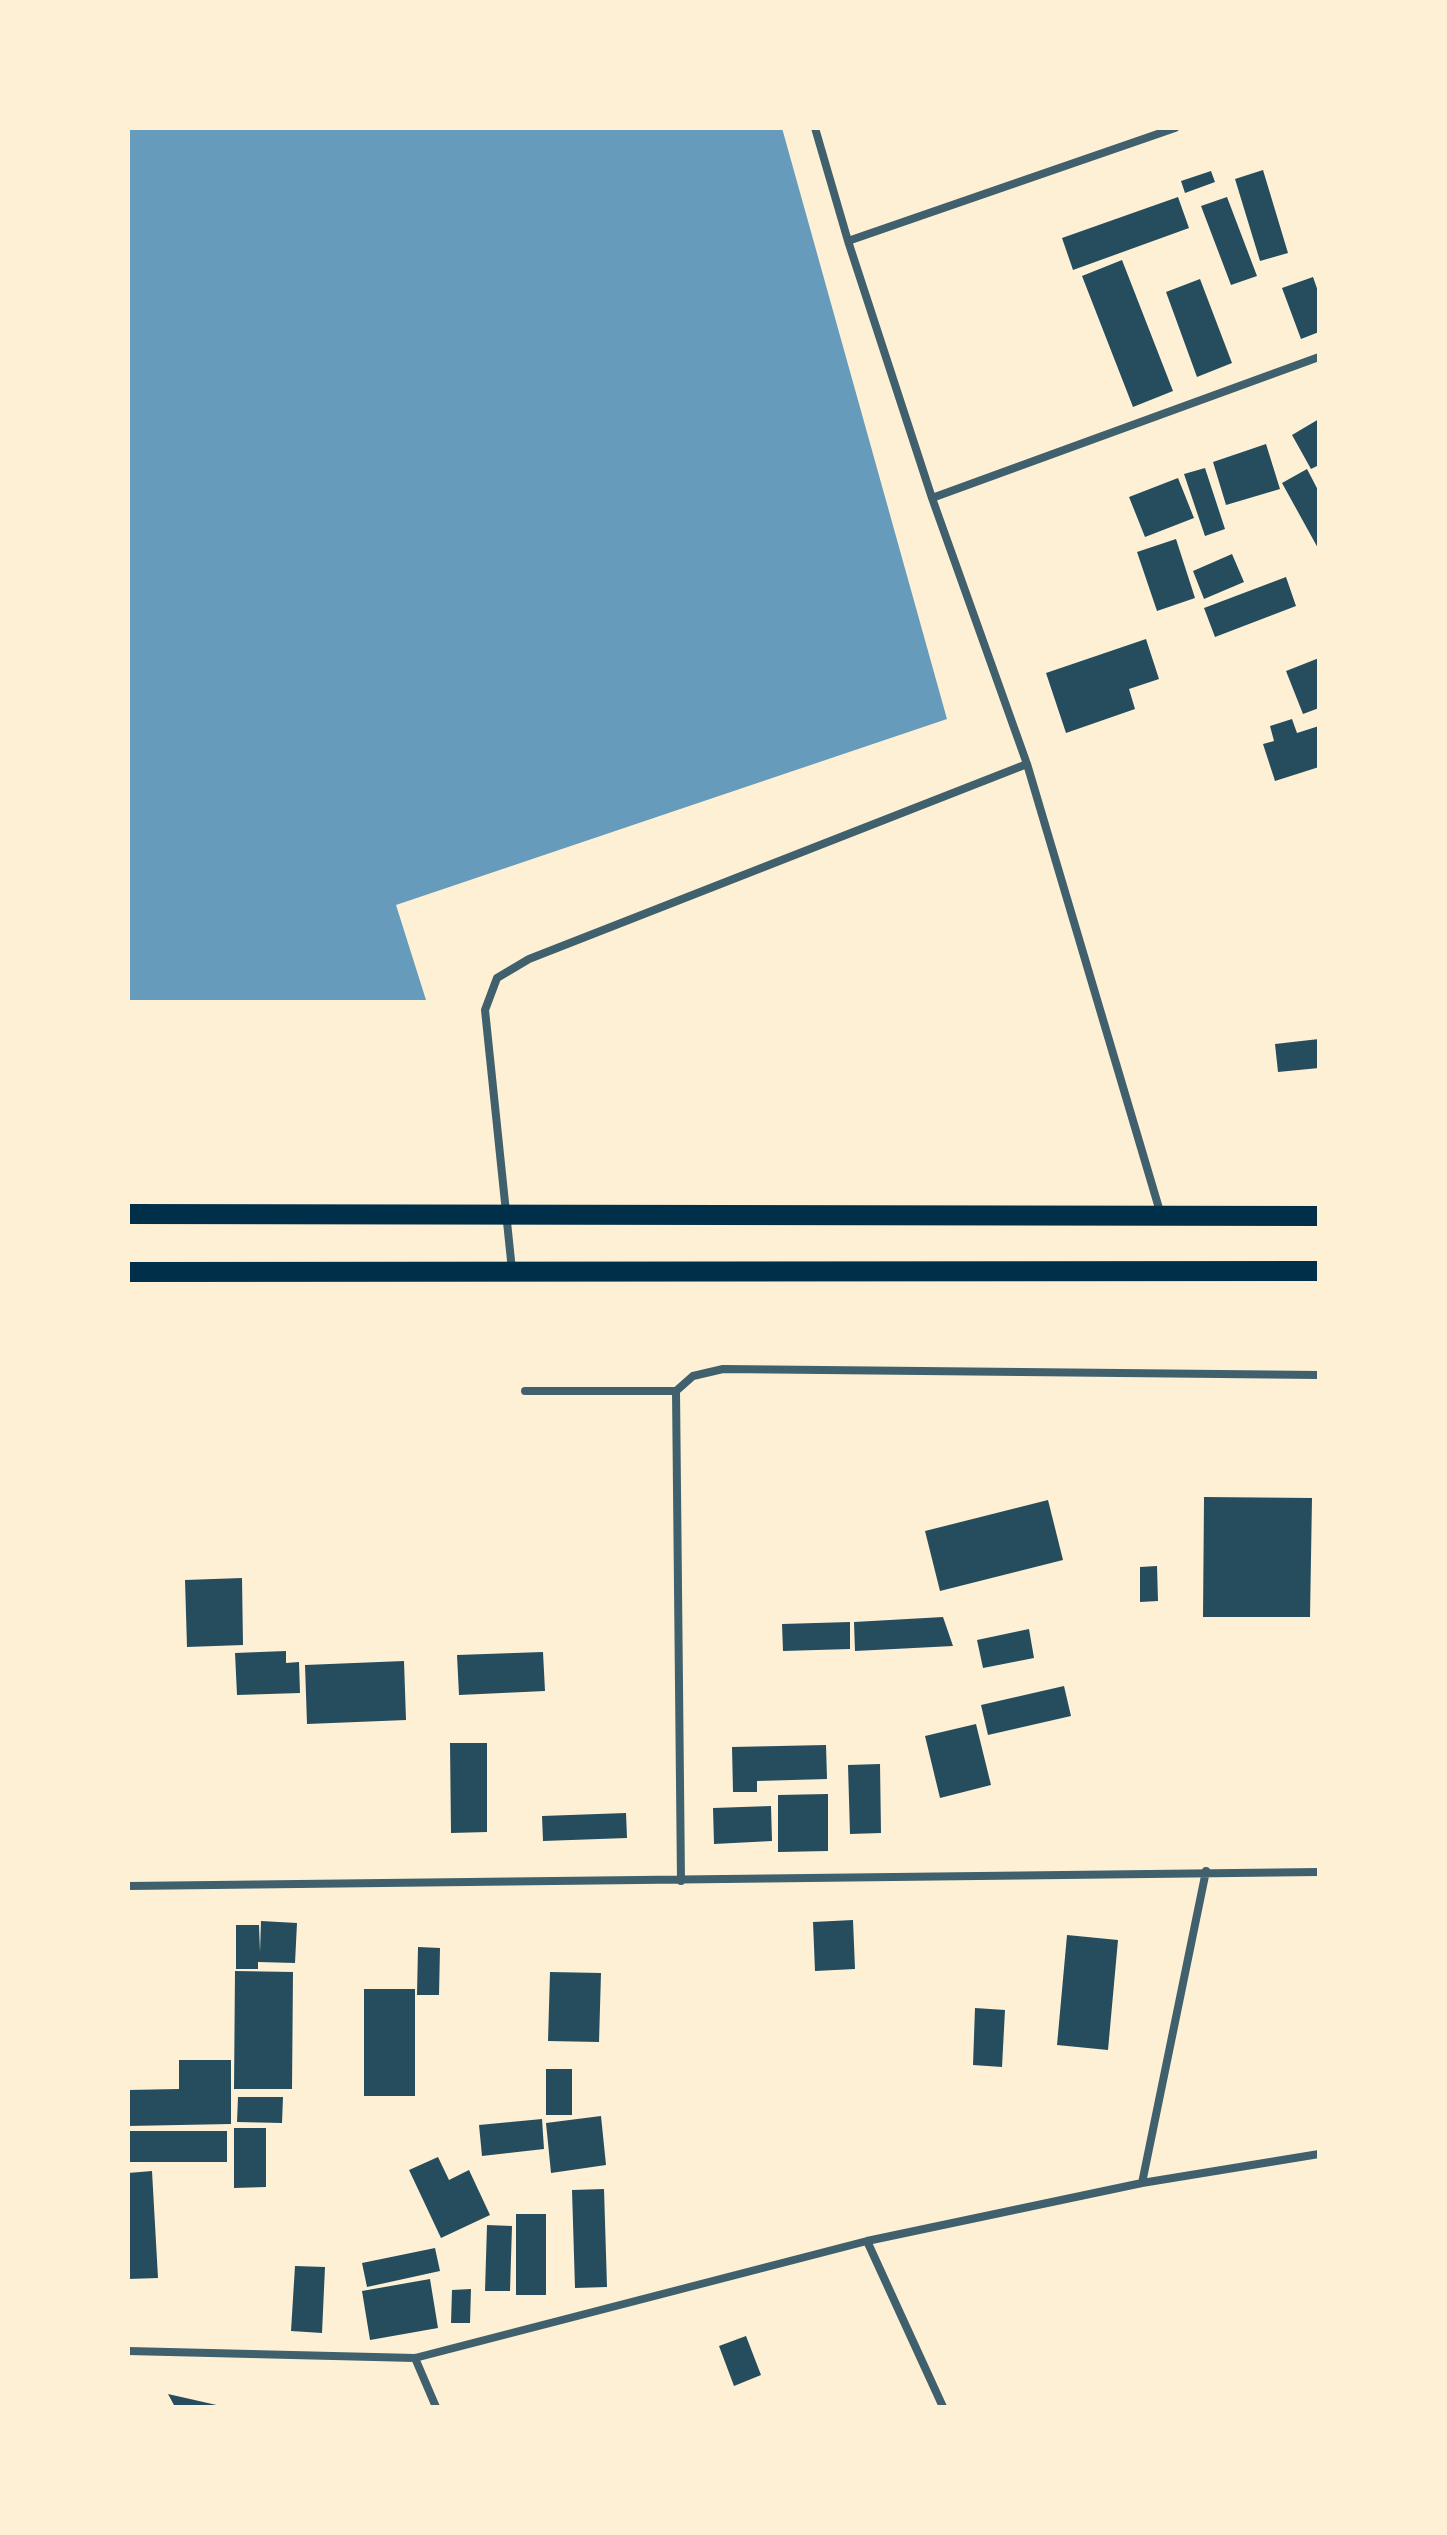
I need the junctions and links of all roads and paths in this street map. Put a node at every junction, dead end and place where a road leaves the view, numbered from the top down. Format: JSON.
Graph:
{"nodes":[{"id":1,"x":815,"y":128,"type":"edge"},
{"id":2,"x":1175,"y":128,"type":"edge"},
{"id":3,"x":848,"y":241,"type":"junction"},
{"id":4,"x":1319,"y":357,"type":"edge"},
{"id":5,"x":932,"y":498,"type":"junction"},
{"id":6,"x":1027,"y":764,"type":"junction"},
{"id":7,"x":128,"y":1214,"type":"edge"},
{"id":8,"x":507,"y":1215,"type":"junction"},
{"id":9,"x":1162,"y":1215,"type":"junction"},
{"id":10,"x":1319,"y":1216,"type":"edge"},
{"id":11,"x":512,"y":1270,"type":"junction"},
{"id":12,"x":1319,"y":1271,"type":"edge"},
{"id":13,"x":128,"y":1272,"type":"edge"},
{"id":14,"x":1319,"y":1375,"type":"edge"},
{"id":15,"x":525,"y":1391,"type":"dead end"},
{"id":16,"x":676,"y":1391,"type":"junction"},
{"id":17,"x":1206,"y":1871,"type":"junction"},
{"id":18,"x":1319,"y":1872,"type":"edge"},
{"id":19,"x":681,"y":1881,"type":"junction"},
{"id":20,"x":128,"y":1886,"type":"edge"},
{"id":21,"x":1319,"y":2154,"type":"edge"},
{"id":22,"x":1142,"y":2183,"type":"junction"},
{"id":23,"x":867,"y":2241,"type":"junction"},
{"id":24,"x":128,"y":2351,"type":"edge"},
{"id":25,"x":415,"y":2358,"type":"junction"},
{"id":26,"x":436,"y":2407,"type":"edge"},
{"id":27,"x":943,"y":2407,"type":"edge"}],
"edges":[{"from":1,"to":3,"type":"street"},
{"from":2,"to":3,"type":"street"},
{"from":3,"to":5,"type":"street"},
{"from":4,"to":5,"type":"street"},
{"from":5,"to":6,"type":"street"},
{"from":6,"to":8,"type":"street"},
{"from":6,"to":9,"type":"street"},
{"from":7,"to":8,"type":"main road"},
{"from":8,"to":9,"type":"main road"},
{"from":8,"to":11,"type":"street"},
{"from":9,"to":10,"type":"main road"},
{"from":11,"to":12,"type":"main road"},
{"from":11,"to":13,"type":"main road"},
{"from":14,"to":16,"type":"street"},
{"from":15,"to":16,"type":"street"},
{"from":16,"to":19,"type":"street"},
{"from":17,"to":18,"type":"street"},
{"from":17,"to":19,"type":"street"},
{"from":17,"to":22,"type":"street"},
{"from":19,"to":20,"type":"street"},
{"from":21,"to":22,"type":"street"},
{"from":22,"to":23,"type":"street"},
{"from":23,"to":25,"type":"street"},
{"from":23,"to":27,"type":"street"},
{"from":24,"to":25,"type":"street"},
{"from":25,"to":26,"type":"street"}]}
